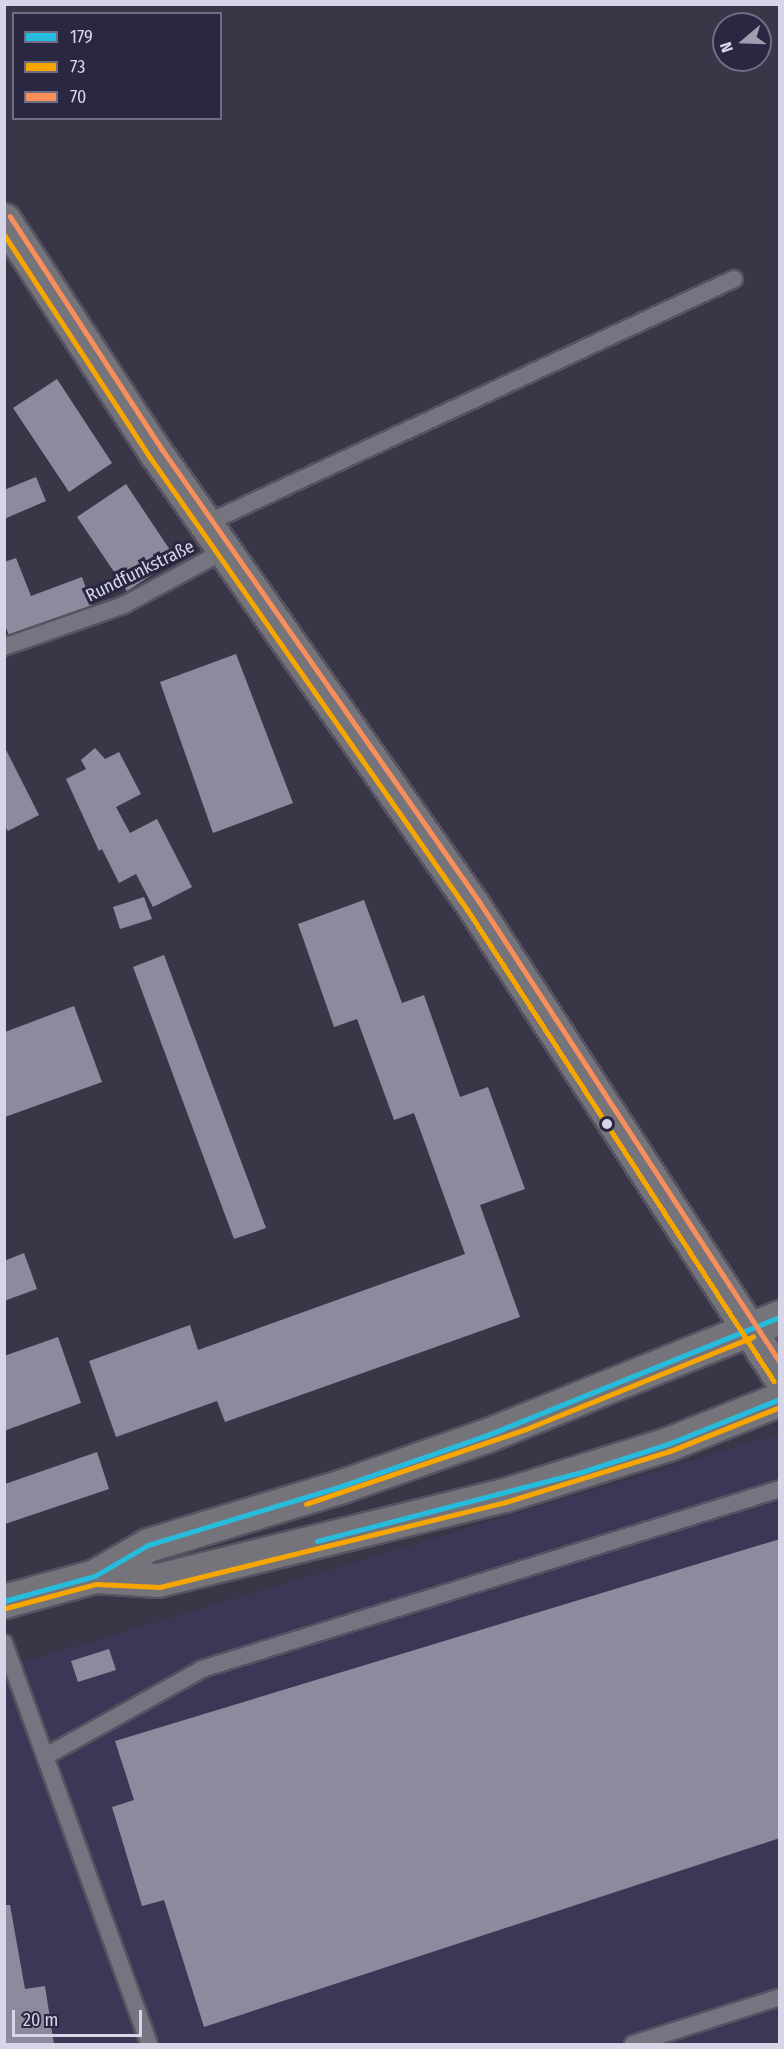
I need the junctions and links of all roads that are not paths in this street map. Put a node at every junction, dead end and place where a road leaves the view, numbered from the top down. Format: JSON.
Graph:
{"nodes":[{"id":1,"x":4,"y":220,"type":"edge"},
{"id":2,"x":734,"y":279,"type":"dead end"},
{"id":3,"x":205,"y":524,"type":"junction"},
{"id":4,"x":224,"y":551,"type":"junction"},
{"id":5,"x":4,"y":647,"type":"edge"},
{"id":6,"x":780,"y":1317,"type":"edge"},
{"id":7,"x":750,"y":1330,"type":"junction"},
{"id":8,"x":780,"y":1377,"type":"edge"},
{"id":9,"x":780,"y":1399,"type":"edge"},
{"id":10,"x":780,"y":1489,"type":"edge"},
{"id":11,"x":95,"y":1576,"type":"junction"},
{"id":12,"x":4,"y":1601,"type":"edge"},
{"id":13,"x":4,"y":1643,"type":"edge"},
{"id":14,"x":46,"y":1756,"type":"junction"},
{"id":15,"x":780,"y":1997,"type":"edge"},
{"id":16,"x":149,"y":2044,"type":"edge"},
{"id":17,"x":633,"y":2044,"type":"edge"}],
"edges":[{"from":1,"to":3,"type":"main road"},
{"from":2,"to":3,"type":"lane"},
{"from":3,"to":4,"type":"main road"},
{"from":4,"to":5,"type":"lane","name":"Rundfunkstraße"},
{"from":4,"to":7,"type":"main road"},
{"from":6,"to":7,"type":"main road"},
{"from":7,"to":8,"type":"main road"},
{"from":7,"to":11,"type":"main road"},
{"from":9,"to":11,"type":"main road"},
{"from":10,"to":14,"type":"lane"},
{"from":11,"to":12,"type":"main road"},
{"from":13,"to":14,"type":"lane"},
{"from":14,"to":16,"type":"lane"},
{"from":15,"to":17,"type":"lane"}]}
